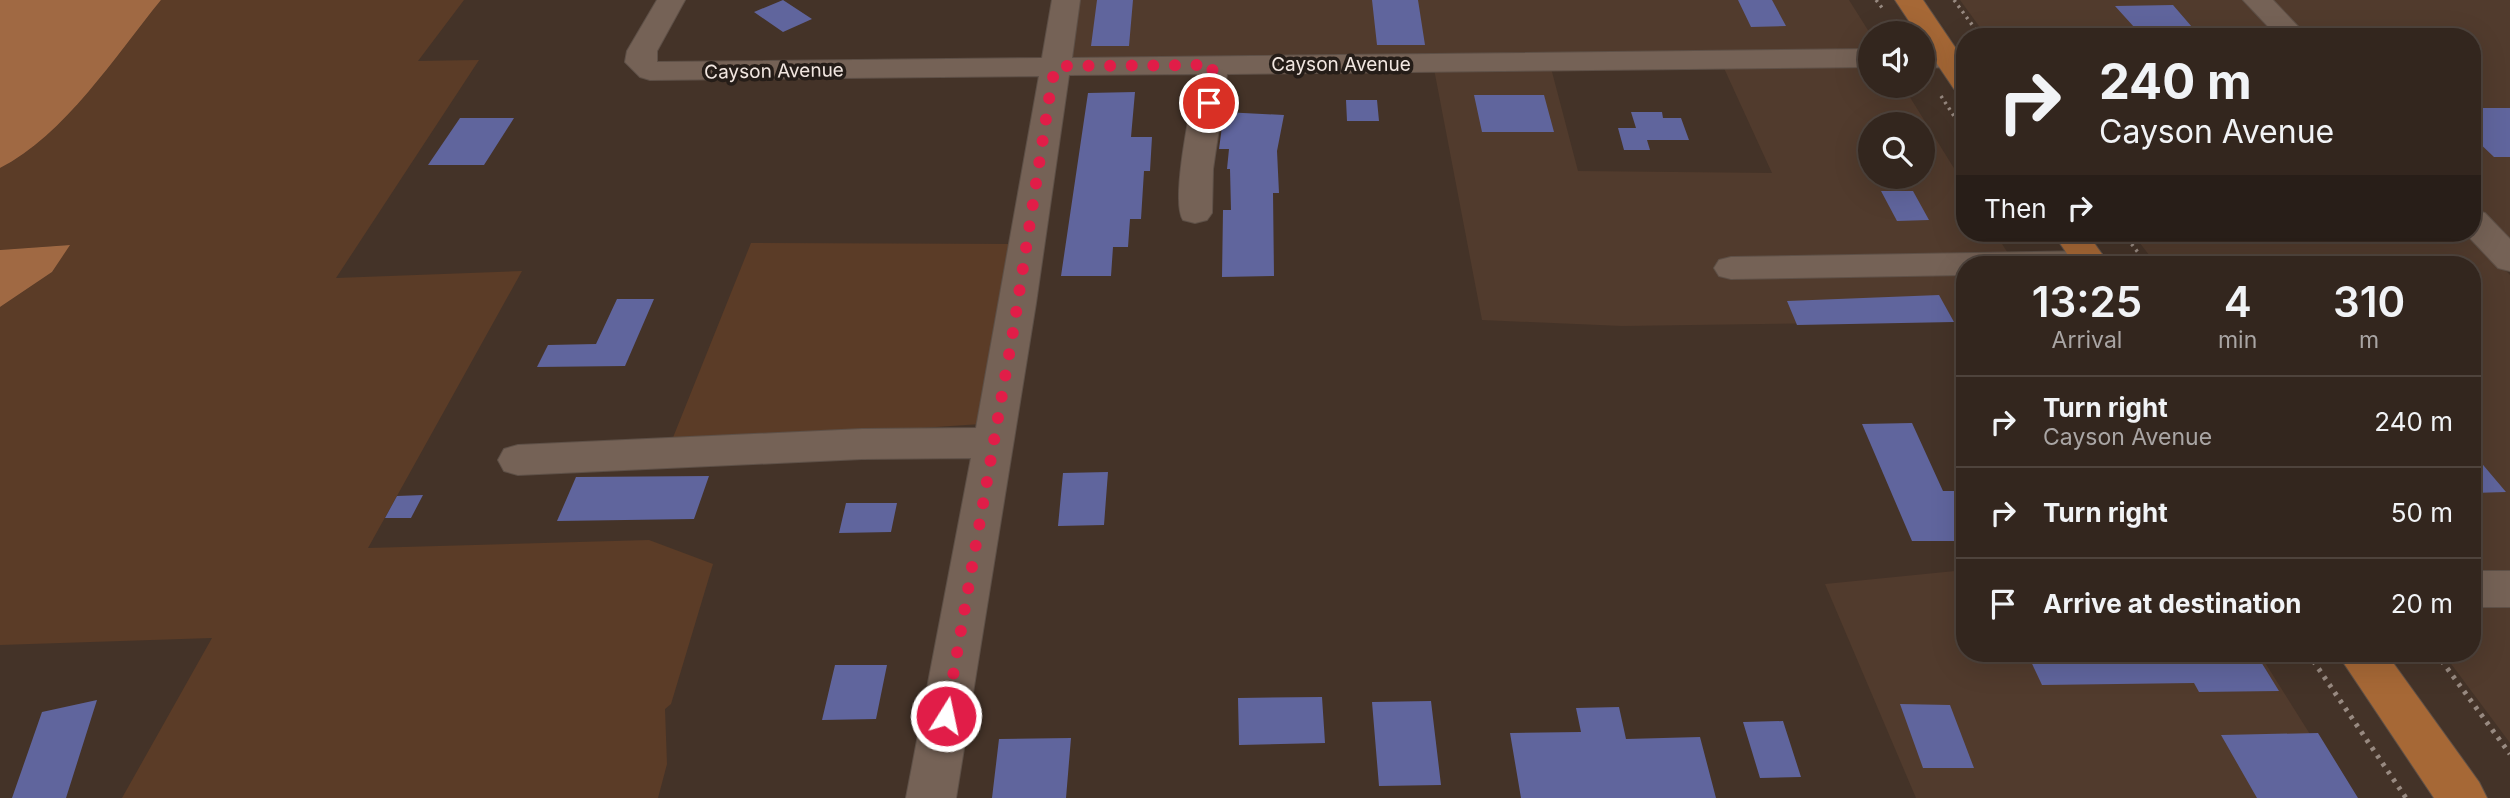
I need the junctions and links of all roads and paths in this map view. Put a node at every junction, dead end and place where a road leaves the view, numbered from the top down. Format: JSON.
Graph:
{"nodes":[{"id":1,"x":671,"y":0,"type":"edge"},
{"id":2,"x":1066,"y":0,"type":"edge"},
{"id":3,"x":1909,"y":0,"type":"edge"},
{"id":4,"x":1954,"y":0,"type":"edge"},
{"id":5,"x":2257,"y":0,"type":"edge"},
{"id":6,"x":1974,"y":28,"type":"edge"},
{"id":7,"x":2285,"y":28,"type":"edge"},
{"id":8,"x":1858,"y":58,"type":"edge"},
{"id":9,"x":1946,"y":59,"type":"edge"},
{"id":10,"x":1213,"y":65,"type":"junction"},
{"id":11,"x":1057,"y":66,"type":"junction"},
{"id":12,"x":1937,"y":91,"type":"dead end"},
{"id":13,"x":1956,"y":120,"type":"edge"},
{"id":14,"x":1195,"y":213,"type":"dead end"},
{"id":15,"x":2481,"y":229,"type":"edge"},
{"id":16,"x":2130,"y":242,"type":"edge"},
{"id":17,"x":2141,"y":256,"type":"edge"},
{"id":18,"x":2510,"y":260,"type":"edge"},
{"id":19,"x":1956,"y":265,"type":"edge"},
{"id":20,"x":1731,"y":268,"type":"dead end"},
{"id":21,"x":994,"y":443,"type":"junction"},
{"id":22,"x":518,"y":460,"type":"dead end"},
{"id":23,"x":2314,"y":662,"type":"edge"},
{"id":24,"x":2366,"y":662,"type":"edge"},
{"id":25,"x":2443,"y":662,"type":"edge"},
{"id":26,"x":2510,"y":754,"type":"edge"},
{"id":27,"x":932,"y":798,"type":"edge"},
{"id":28,"x":2406,"y":798,"type":"edge"},
{"id":29,"x":2462,"y":798,"type":"edge"}],
"edges":[{"from":1,"to":11,"type":"street","name":"Cayson Avenue"},
{"from":2,"to":11,"type":"street"},
{"from":3,"to":9,"type":"main road"},
{"from":4,"to":6,"type":"path"},
{"from":5,"to":7,"type":"street"},
{"from":8,"to":10,"type":"street","name":"Cayson Avenue"},
{"from":10,"to":11,"type":"street","name":"Cayson Avenue"},
{"from":10,"to":14,"type":"street"},
{"from":11,"to":21,"type":"street"},
{"from":12,"to":13,"type":"path"},
{"from":15,"to":18,"type":"street"},
{"from":16,"to":17,"type":"path"},
{"from":19,"to":20,"type":"street"},
{"from":21,"to":22,"type":"street"},
{"from":21,"to":27,"type":"street"},
{"from":23,"to":28,"type":"path"},
{"from":24,"to":29,"type":"main road"},
{"from":25,"to":26,"type":"path"}]}
